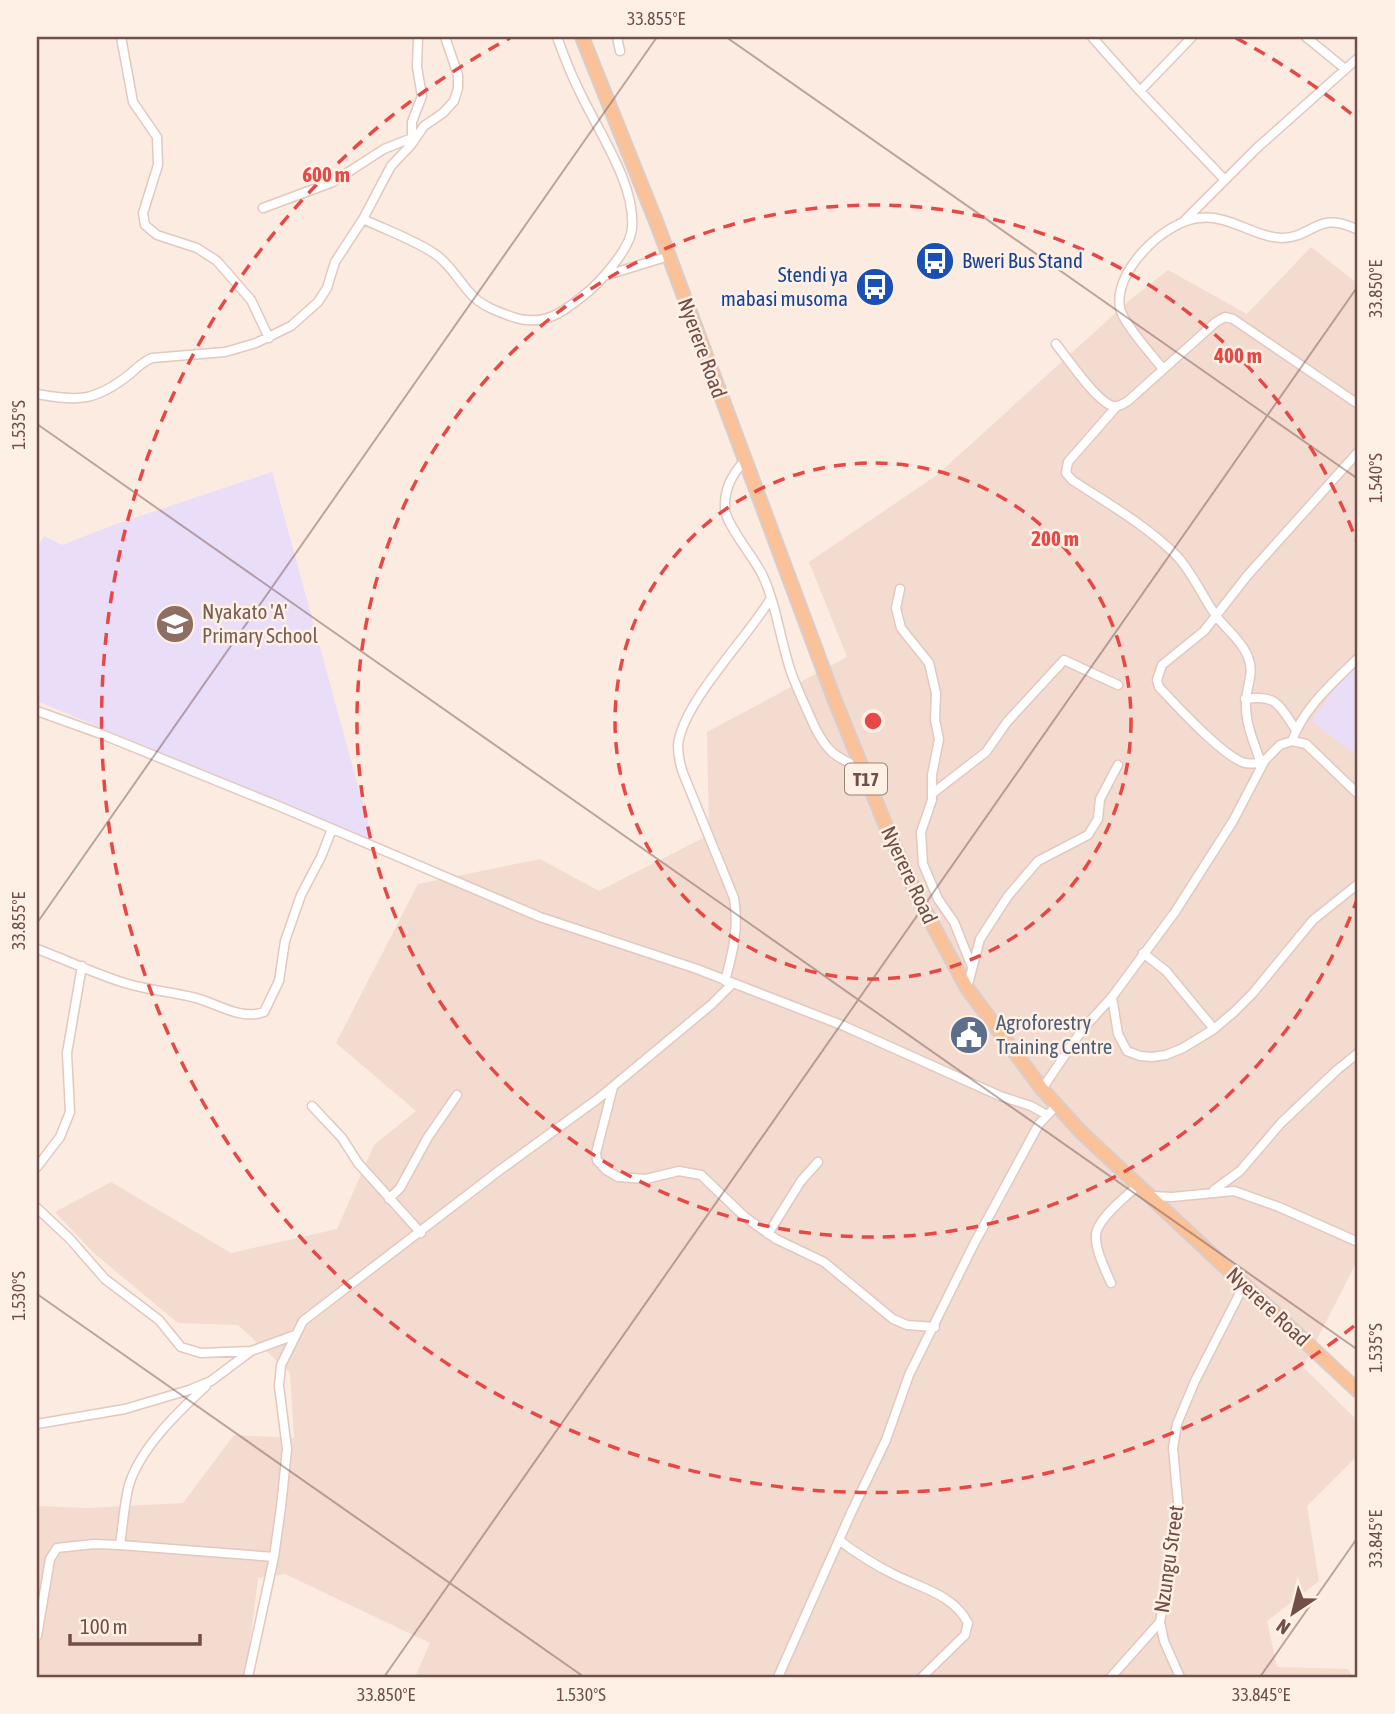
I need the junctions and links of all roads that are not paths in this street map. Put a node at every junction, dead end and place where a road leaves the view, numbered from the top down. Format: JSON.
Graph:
{"nodes":[{"id":1,"x":121,"y":37,"type":"edge"},
{"id":2,"x":418,"y":37,"type":"edge"},
{"id":3,"x":445,"y":37,"type":"edge"},
{"id":4,"x":556,"y":37,"type":"edge"},
{"id":5,"x":582,"y":37,"type":"edge"},
{"id":6,"x":617,"y":37,"type":"edge"},
{"id":7,"x":1093,"y":37,"type":"edge"},
{"id":8,"x":1192,"y":37,"type":"edge"},
{"id":9,"x":1306,"y":37,"type":"edge"},
{"id":10,"x":620,"y":51,"type":"dead end"},
{"id":11,"x":1358,"y":58,"type":"edge"},
{"id":12,"x":1344,"y":68,"type":"junction"},
{"id":13,"x":1140,"y":91,"type":"junction"},
{"id":14,"x":414,"y":136,"type":"junction"},
{"id":15,"x":1225,"y":180,"type":"junction"},
{"id":16,"x":263,"y":208,"type":"dead end"},
{"id":17,"x":363,"y":219,"type":"junction"},
{"id":18,"x":1183,"y":222,"type":"junction"},
{"id":19,"x":1358,"y":230,"type":"edge"},
{"id":20,"x":668,"y":256,"type":"junction"},
{"id":21,"x":604,"y":276,"type":"junction"},
{"id":22,"x":269,"y":338,"type":"junction"},
{"id":23,"x":1056,"y":344,"type":"dead end"},
{"id":24,"x":1163,"y":369,"type":"junction"},
{"id":25,"x":37,"y":394,"type":"edge"},
{"id":26,"x":1358,"y":404,"type":"edge"},
{"id":27,"x":1117,"y":407,"type":"junction"},
{"id":28,"x":1358,"y":452,"type":"edge"},
{"id":29,"x":744,"y":461,"type":"junction"},
{"id":30,"x":900,"y":589,"type":"dead end"},
{"id":31,"x":771,"y":598,"type":"junction"},
{"id":32,"x":1216,"y":615,"type":"junction"},
{"id":33,"x":1358,"y":657,"type":"edge"},
{"id":34,"x":1118,"y":685,"type":"dead end"},
{"id":35,"x":1245,"y":699,"type":"junction"},
{"id":36,"x":37,"y":711,"type":"edge"},
{"id":37,"x":1296,"y":730,"type":"junction"},
{"id":38,"x":1292,"y":741,"type":"junction"},
{"id":39,"x":1261,"y":763,"type":"junction"},
{"id":40,"x":1118,"y":765,"type":"dead end"},
{"id":41,"x":862,"y":768,"type":"junction"},
{"id":42,"x":1256,"y":775,"type":"junction"},
{"id":43,"x":933,"y":793,"type":"junction"},
{"id":44,"x":1358,"y":794,"type":"edge"},
{"id":45,"x":332,"y":829,"type":"junction"},
{"id":46,"x":1358,"y":884,"type":"edge"},
{"id":47,"x":37,"y":948,"type":"edge"},
{"id":48,"x":1143,"y":953,"type":"junction"},
{"id":49,"x":82,"y":966,"type":"junction"},
{"id":50,"x":972,"y":967,"type":"junction"},
{"id":51,"x":729,"y":982,"type":"junction"},
{"id":52,"x":967,"y":988,"type":"junction"},
{"id":53,"x":1112,"y":997,"type":"junction"},
{"id":54,"x":1214,"y":1029,"type":"junction"},
{"id":55,"x":1358,"y":1053,"type":"edge"},
{"id":56,"x":613,"y":1087,"type":"junction"},
{"id":57,"x":1042,"y":1089,"type":"junction"},
{"id":58,"x":457,"y":1095,"type":"dead end"},
{"id":59,"x":312,"y":1106,"type":"dead end"},
{"id":60,"x":1052,"y":1110,"type":"junction"},
{"id":61,"x":818,"y":1162,"type":"dead end"},
{"id":62,"x":37,"y":1167,"type":"edge"},
{"id":63,"x":1139,"y":1185,"type":"junction"},
{"id":64,"x":1213,"y":1191,"type":"junction"},
{"id":65,"x":1151,"y":1196,"type":"junction"},
{"id":66,"x":389,"y":1199,"type":"junction"},
{"id":67,"x":37,"y":1208,"type":"edge"},
{"id":68,"x":421,"y":1233,"type":"junction"},
{"id":69,"x":768,"y":1234,"type":"junction"},
{"id":70,"x":1358,"y":1242,"type":"edge"},
{"id":71,"x":1111,"y":1283,"type":"dead end"},
{"id":72,"x":1244,"y":1284,"type":"junction"},
{"id":73,"x":935,"y":1327,"type":"junction"},
{"id":74,"x":295,"y":1335,"type":"junction"},
{"id":75,"x":251,"y":1351,"type":"junction"},
{"id":76,"x":211,"y":1381,"type":"junction"},
{"id":77,"x":1358,"y":1391,"type":"edge"},
{"id":78,"x":37,"y":1424,"type":"edge"},
{"id":79,"x":839,"y":1540,"type":"junction"},
{"id":80,"x":120,"y":1545,"type":"junction"},
{"id":81,"x":274,"y":1557,"type":"junction"},
{"id":82,"x":1160,"y":1622,"type":"junction"},
{"id":83,"x":37,"y":1636,"type":"edge"},
{"id":84,"x":248,"y":1677,"type":"edge"},
{"id":85,"x":778,"y":1677,"type":"edge"},
{"id":86,"x":922,"y":1677,"type":"edge"},
{"id":87,"x":1111,"y":1677,"type":"edge"},
{"id":88,"x":1180,"y":1677,"type":"edge"}],
"edges":[{"from":1,"to":22,"type":"street"},
{"from":2,"to":14,"type":"street"},
{"from":3,"to":14,"type":"street"},
{"from":4,"to":21,"type":"street"},
{"from":5,"to":20,"type":"main road","name":"Nyerere Road","number":"T17"},
{"from":6,"to":10,"type":"street"},
{"from":7,"to":13,"type":"street"},
{"from":8,"to":13,"type":"street"},
{"from":9,"to":12,"type":"street"},
{"from":11,"to":12,"type":"street"},
{"from":12,"to":15,"type":"street"},
{"from":13,"to":15,"type":"street"},
{"from":14,"to":16,"type":"street"},
{"from":14,"to":17,"type":"street"},
{"from":15,"to":18,"type":"street"},
{"from":17,"to":21,"type":"street"},
{"from":17,"to":22,"type":"street"},
{"from":18,"to":19,"type":"street"},
{"from":18,"to":24,"type":"street"},
{"from":20,"to":21,"type":"street"},
{"from":20,"to":29,"type":"main road","name":"Nyerere Road","number":"T17"},
{"from":22,"to":25,"type":"street"},
{"from":23,"to":27,"type":"street"},
{"from":24,"to":26,"type":"street"},
{"from":24,"to":27,"type":"street"},
{"from":27,"to":32,"type":"street"},
{"from":28,"to":32,"type":"street"},
{"from":29,"to":31,"type":"street"},
{"from":29,"to":41,"type":"main road","name":"Nyerere Road","number":"T17"},
{"from":30,"to":43,"type":"street"},
{"from":31,"to":41,"type":"street"},
{"from":31,"to":51,"type":"street"},
{"from":32,"to":35,"type":"street"},
{"from":32,"to":39,"type":"street"},
{"from":33,"to":37,"type":"street"},
{"from":34,"to":43,"type":"street"},
{"from":35,"to":37,"type":"street"},
{"from":35,"to":39,"type":"street"},
{"from":36,"to":45,"type":"street"},
{"from":37,"to":38,"type":"street"},
{"from":38,"to":42,"type":"street"},
{"from":38,"to":44,"type":"street"},
{"from":39,"to":42,"type":"street"},
{"from":40,"to":50,"type":"street"},
{"from":41,"to":52,"type":"main road","name":"Nyerere Road","number":"T17"},
{"from":42,"to":48,"type":"street"},
{"from":43,"to":50,"type":"street"},
{"from":45,"to":49,"type":"street"},
{"from":45,"to":51,"type":"street"},
{"from":46,"to":54,"type":"street"},
{"from":47,"to":49,"type":"street"},
{"from":48,"to":53,"type":"street"},
{"from":48,"to":54,"type":"street"},
{"from":49,"to":62,"type":"street"},
{"from":50,"to":52,"type":"street"},
{"from":51,"to":56,"type":"street"},
{"from":51,"to":60,"type":"street"},
{"from":52,"to":57,"type":"main road","name":"Nyerere Road","number":"T17"},
{"from":53,"to":54,"type":"street"},
{"from":53,"to":57,"type":"street"},
{"from":55,"to":64,"type":"street"},
{"from":56,"to":68,"type":"street"},
{"from":56,"to":69,"type":"street"},
{"from":57,"to":60,"type":"main road","name":"Nyerere Road","number":"T17"},
{"from":58,"to":66,"type":"street"},
{"from":59,"to":66,"type":"street"},
{"from":60,"to":63,"type":"main road","name":"Nyerere Road","number":"T17"},
{"from":60,"to":73,"type":"street"},
{"from":61,"to":69,"type":"street"},
{"from":63,"to":65,"type":"main road","name":"Nyerere Road","number":"T17"},
{"from":63,"to":71,"type":"street"},
{"from":64,"to":65,"type":"street"},
{"from":64,"to":70,"type":"street"},
{"from":65,"to":72,"type":"main road","name":"Nyerere Road","number":"T17"},
{"from":66,"to":68,"type":"street"},
{"from":67,"to":75,"type":"street"},
{"from":68,"to":74,"type":"street"},
{"from":69,"to":73,"type":"street"},
{"from":72,"to":77,"type":"main road","name":"Nyerere Road","number":"T17"},
{"from":72,"to":82,"type":"street","name":"Nzungu Street"},
{"from":73,"to":79,"type":"street"},
{"from":74,"to":75,"type":"street"},
{"from":74,"to":81,"type":"street"},
{"from":75,"to":76,"type":"street"},
{"from":76,"to":78,"type":"street"},
{"from":76,"to":80,"type":"street"},
{"from":79,"to":85,"type":"street"},
{"from":79,"to":86,"type":"street"},
{"from":80,"to":81,"type":"street"},
{"from":80,"to":83,"type":"street"},
{"from":81,"to":84,"type":"street"},
{"from":82,"to":87,"type":"street"},
{"from":82,"to":88,"type":"street","name":"Nzungu Street"}]}
